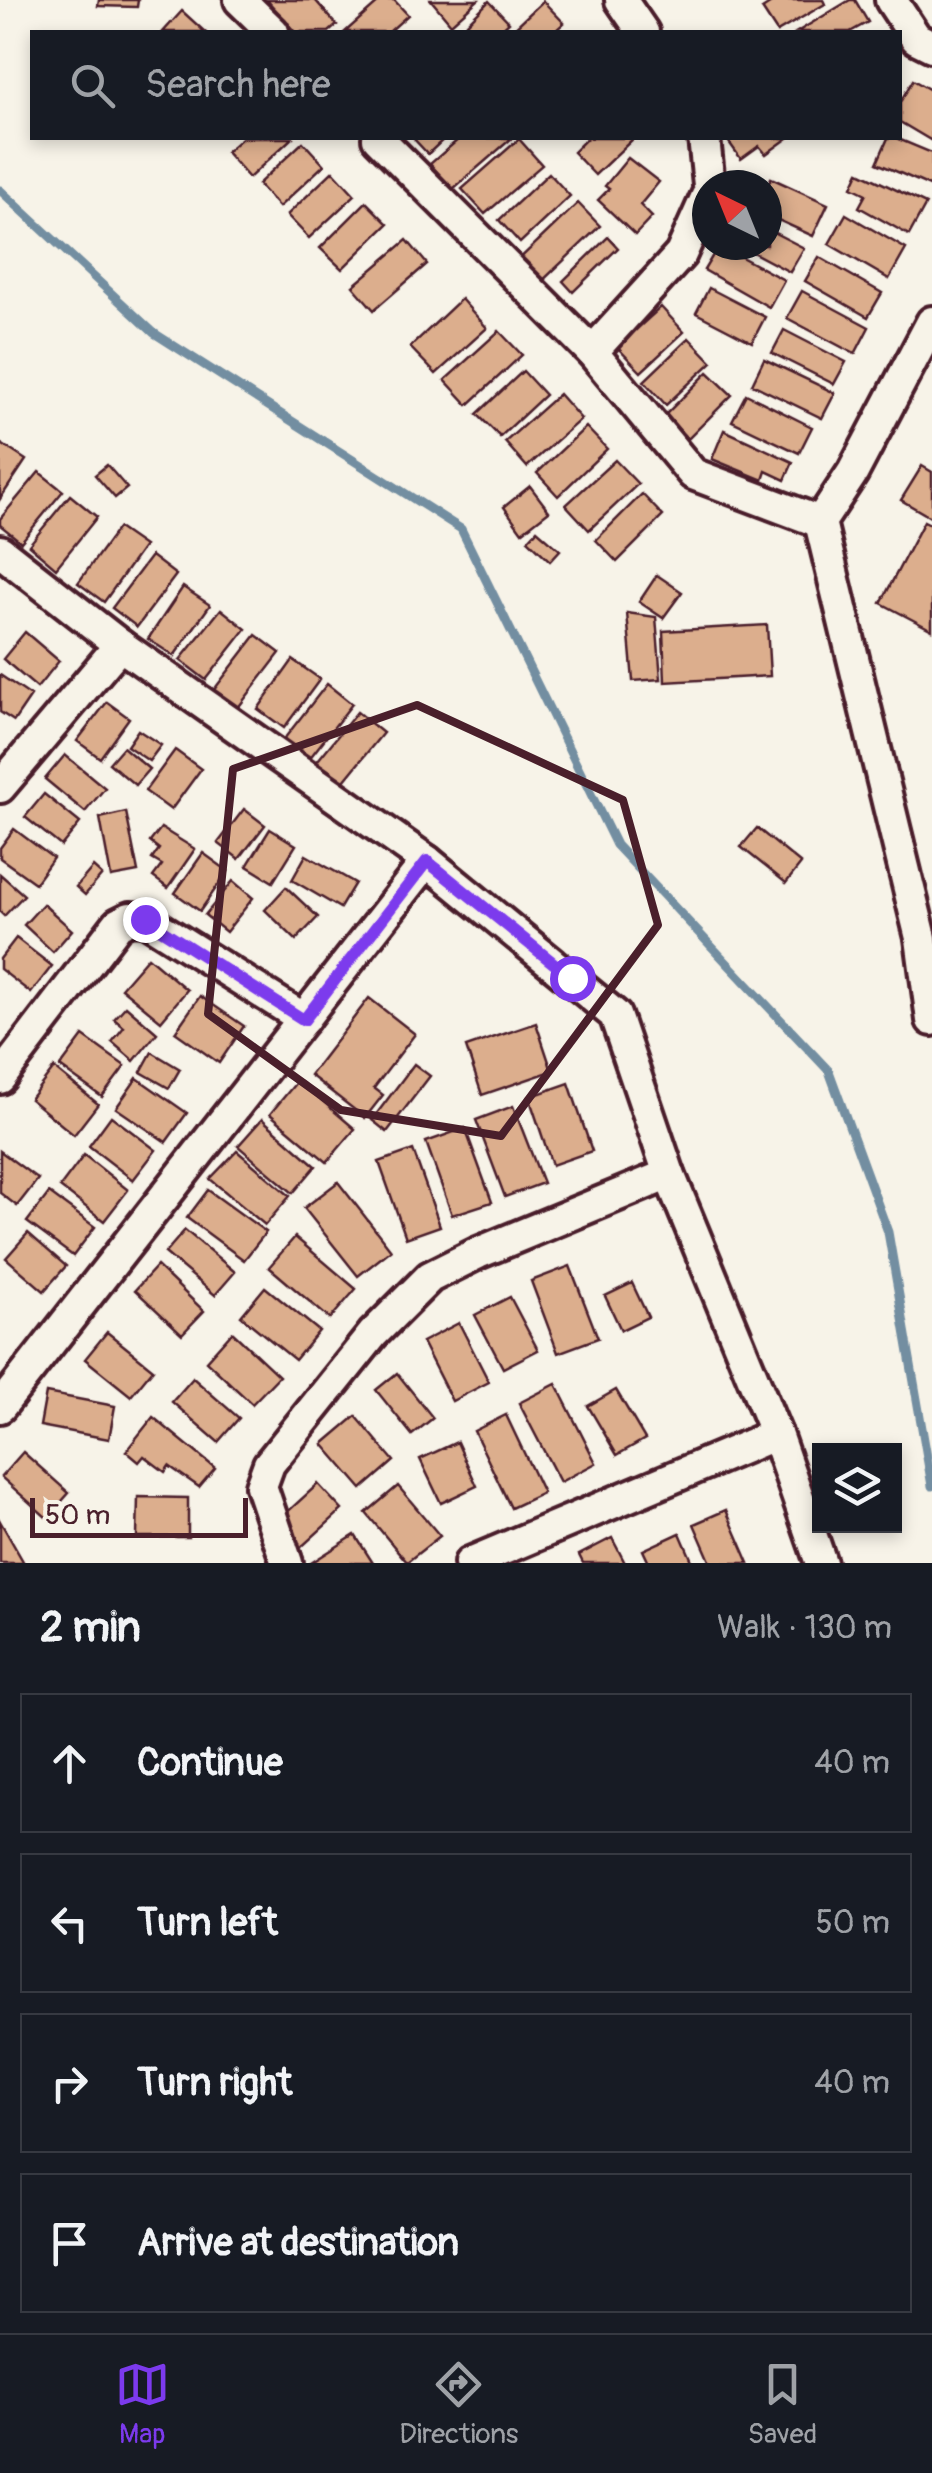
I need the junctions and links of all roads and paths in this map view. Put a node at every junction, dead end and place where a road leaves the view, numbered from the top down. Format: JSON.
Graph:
{"nodes":[{"id":1,"x":240,"y":0,"type":"edge"},
{"id":2,"x":621,"y":0,"type":"edge"},
{"id":3,"x":891,"y":0,"type":"edge"},
{"id":4,"x":270,"y":30,"type":"edge"},
{"id":5,"x":642,"y":30,"type":"edge"},
{"id":6,"x":932,"y":46,"type":"edge"},
{"id":7,"x":380,"y":140,"type":"edge"},
{"id":8,"x":704,"y":140,"type":"edge"},
{"id":9,"x":707,"y":170,"type":"edge"},
{"id":10,"x":692,"y":229,"type":"edge"},
{"id":11,"x":932,"y":322,"type":"edge"},
{"id":12,"x":592,"y":352,"type":"junction"},
{"id":13,"x":820,"y":522,"type":"junction"},
{"id":14,"x":0,"y":551,"type":"edge"},
{"id":15,"x":120,"y":645,"type":"junction"},
{"id":16,"x":0,"y":787,"type":"edge"},
{"id":17,"x":427,"y":861,"type":"junction"},
{"id":18,"x":304,"y":1020,"type":"junction"},
{"id":19,"x":932,"y":1020,"type":"edge"},
{"id":20,"x":0,"y":1078,"type":"edge"},
{"id":21,"x":669,"y":1174,"type":"junction"},
{"id":22,"x":0,"y":1407,"type":"edge"},
{"id":23,"x":776,"y":1434,"type":"junction"},
{"id":24,"x":287,"y":1563,"type":"edge"},
{"id":25,"x":470,"y":1563,"type":"edge"},
{"id":26,"x":822,"y":1563,"type":"edge"}],
"edges":[{"from":1,"to":4,"type":"street"},
{"from":2,"to":5,"type":"street"},
{"from":3,"to":6,"type":"street"},
{"from":7,"to":12,"type":"street"},
{"from":8,"to":9,"type":"street"},
{"from":10,"to":12,"type":"street"},
{"from":11,"to":13,"type":"street"},
{"from":12,"to":13,"type":"street"},
{"from":13,"to":19,"type":"street"},
{"from":14,"to":15,"type":"street"},
{"from":15,"to":16,"type":"street"},
{"from":15,"to":17,"type":"street"},
{"from":17,"to":18,"type":"street"},
{"from":17,"to":21,"type":"street"},
{"from":18,"to":20,"type":"street"},
{"from":18,"to":22,"type":"street"},
{"from":21,"to":23,"type":"street"},
{"from":21,"to":24,"type":"street"},
{"from":23,"to":25,"type":"street"},
{"from":23,"to":26,"type":"street"}]}
